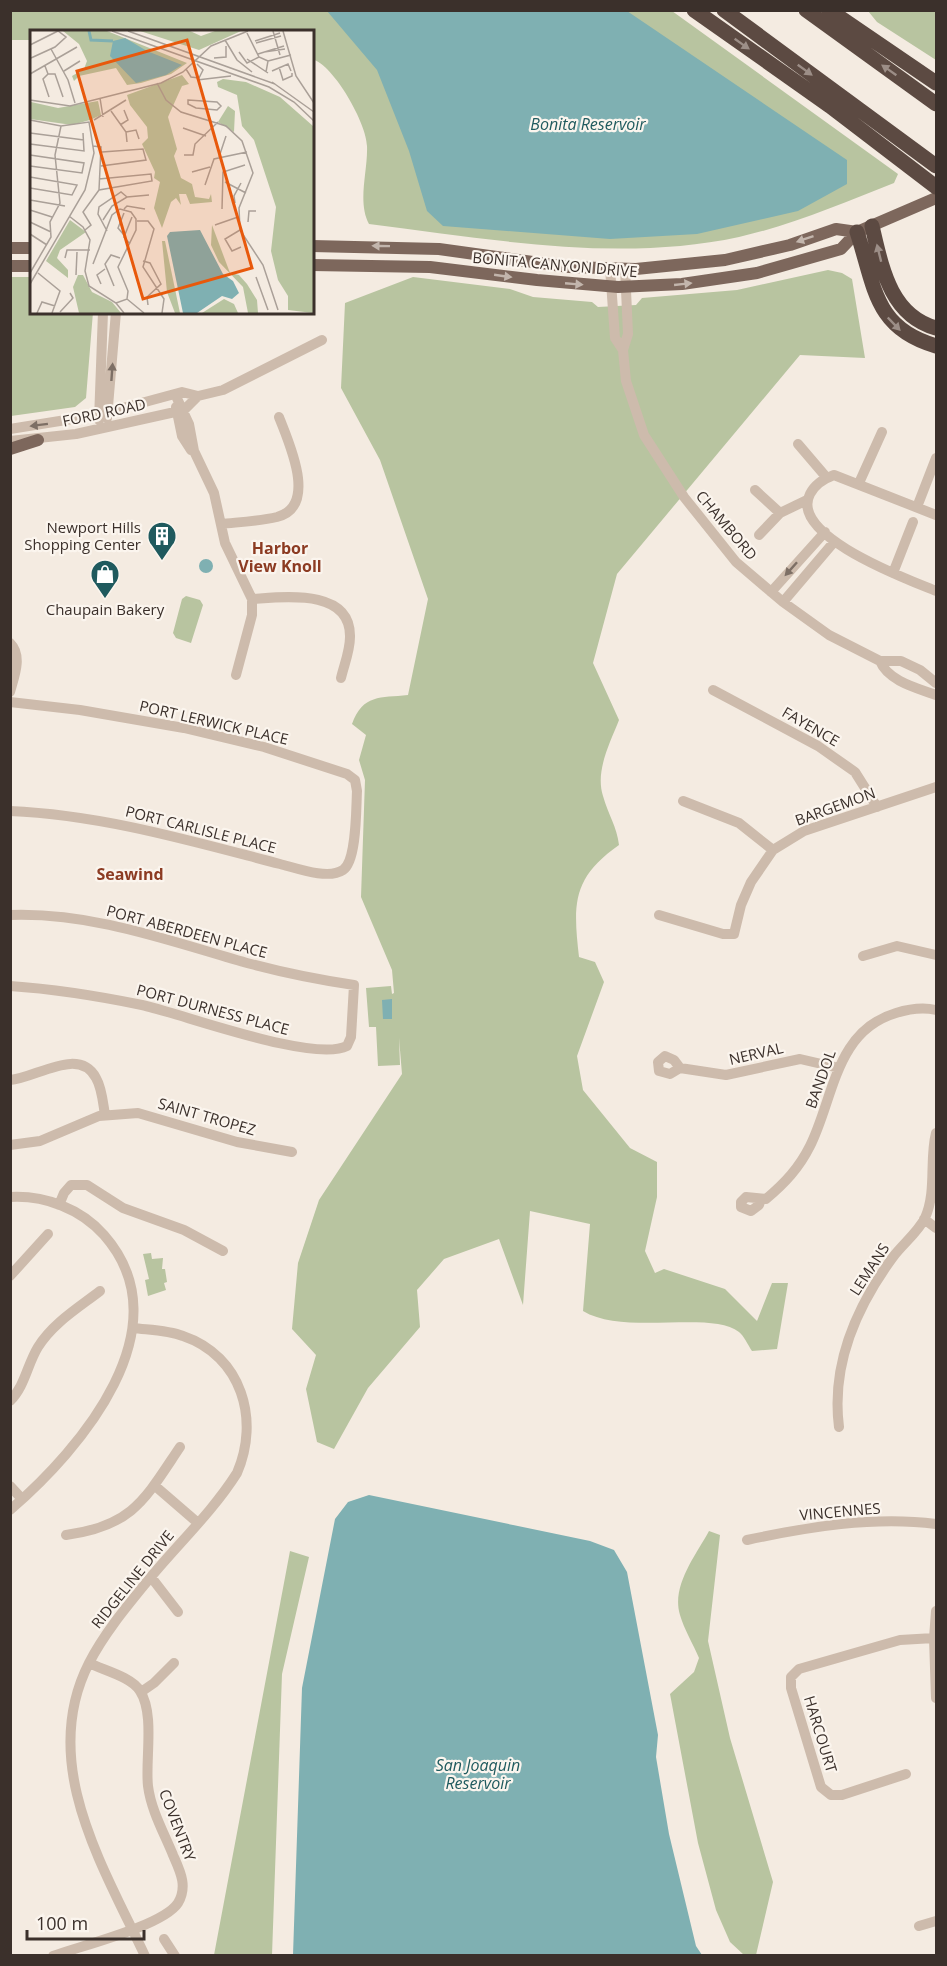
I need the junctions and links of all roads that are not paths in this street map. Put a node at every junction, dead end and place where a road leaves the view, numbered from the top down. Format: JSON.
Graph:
{"nodes":[{"id":1,"x":694,"y":10,"type":"edge"},
{"id":2,"x":724,"y":10,"type":"edge"},
{"id":3,"x":806,"y":10,"type":"edge"},
{"id":4,"x":829,"y":10,"type":"edge"},
{"id":5,"x":936,"y":83,"type":"edge"},
{"id":6,"x":936,"y":104,"type":"edge"},
{"id":7,"x":936,"y":166,"type":"edge"},
{"id":8,"x":936,"y":187,"type":"edge"},
{"id":9,"x":936,"y":198,"type":"edge"},
{"id":10,"x":872,"y":226,"type":"junction"},
{"id":11,"x":857,"y":232,"type":"junction"},
{"id":12,"x":314,"y":246,"type":"edge"},
{"id":13,"x":10,"y":248,"type":"edge"},
{"id":14,"x":30,"y":248,"type":"edge"},
{"id":15,"x":314,"y":265,"type":"edge"},
{"id":16,"x":10,"y":266,"type":"edge"},
{"id":17,"x":30,"y":266,"type":"edge"},
{"id":18,"x":610,"y":268,"type":"junction"},
{"id":19,"x":626,"y":268,"type":"junction"},
{"id":20,"x":611,"y":286,"type":"junction"},
{"id":21,"x":625,"y":287,"type":"junction"},
{"id":22,"x":103,"y":314,"type":"edge"},
{"id":23,"x":116,"y":314,"type":"edge"},
{"id":24,"x":936,"y":328,"type":"edge"},
{"id":25,"x":322,"y":340,"type":"dead end"},
{"id":26,"x":936,"y":346,"type":"edge"},
{"id":27,"x":623,"y":350,"type":"junction"},
{"id":28,"x":175,"y":394,"type":"junction"},
{"id":29,"x":198,"y":396,"type":"junction"},
{"id":30,"x":180,"y":411,"type":"junction"},
{"id":31,"x":109,"y":412,"type":"junction"},
{"id":32,"x":97,"y":415,"type":"junction"},
{"id":33,"x":279,"y":417,"type":"dead end"},
{"id":34,"x":10,"y":429,"type":"edge"},
{"id":35,"x":102,"y":429,"type":"junction"},
{"id":36,"x":882,"y":432,"type":"dead end"},
{"id":37,"x":38,"y":440,"type":"junction"},
{"id":38,"x":10,"y":441,"type":"edge"},
{"id":39,"x":798,"y":444,"type":"dead end"},
{"id":40,"x":10,"y":449,"type":"edge"},
{"id":41,"x":936,"y":458,"type":"edge"},
{"id":42,"x":827,"y":478,"type":"junction"},
{"id":43,"x":860,"y":483,"type":"junction"},
{"id":44,"x":755,"y":490,"type":"dead end"},
{"id":45,"x":807,"y":500,"type":"junction"},
{"id":46,"x":917,"y":507,"type":"junction"},
{"id":47,"x":780,"y":513,"type":"junction"},
{"id":48,"x":936,"y":515,"type":"edge"},
{"id":49,"x":913,"y":522,"type":"dead end"},
{"id":50,"x":221,"y":524,"type":"junction"},
{"id":51,"x":825,"y":532,"type":"junction"},
{"id":52,"x":759,"y":535,"type":"dead end"},
{"id":53,"x":834,"y":542,"type":"junction"},
{"id":54,"x":893,"y":573,"type":"junction"},
{"id":55,"x":936,"y":591,"type":"edge"},
{"id":56,"x":771,"y":592,"type":"junction"},
{"id":57,"x":252,"y":599,"type":"junction"},
{"id":58,"x":783,"y":602,"type":"junction"},
{"id":59,"x":13,"y":645,"type":"edge"},
{"id":60,"x":882,"y":665,"type":"junction"},
{"id":61,"x":922,"y":672,"type":"junction"},
{"id":62,"x":236,"y":675,"type":"dead end"},
{"id":63,"x":340,"y":678,"type":"dead end"},
{"id":64,"x":936,"y":683,"type":"edge"},
{"id":65,"x":916,"y":687,"type":"junction"},
{"id":66,"x":713,"y":690,"type":"dead end"},
{"id":67,"x":10,"y":692,"type":"edge"},
{"id":68,"x":936,"y":695,"type":"edge"},
{"id":69,"x":10,"y":702,"type":"edge"},
{"id":70,"x":936,"y":787,"type":"edge"},
{"id":71,"x":683,"y":801,"type":"dead end"},
{"id":72,"x":877,"y":807,"type":"junction"},
{"id":73,"x":10,"y":811,"type":"edge"},
{"id":74,"x":353,"y":832,"type":"joint"},
{"id":75,"x":773,"y":850,"type":"junction"},
{"id":76,"x":10,"y":915,"type":"edge"},
{"id":77,"x":659,"y":915,"type":"dead end"},
{"id":78,"x":936,"y":955,"type":"edge"},
{"id":79,"x":863,"y":956,"type":"dead end"},
{"id":80,"x":354,"y":985,"type":"joint"},
{"id":81,"x":10,"y":986,"type":"edge"},
{"id":82,"x":936,"y":1007,"type":"edge"},
{"id":83,"x":680,"y":1068,"type":"dead end"},
{"id":84,"x":839,"y":1068,"type":"junction"},
{"id":85,"x":10,"y":1080,"type":"edge"},
{"id":86,"x":105,"y":1115,"type":"junction"},
{"id":87,"x":936,"y":1133,"type":"edge"},
{"id":88,"x":10,"y":1145,"type":"edge"},
{"id":89,"x":292,"y":1152,"type":"dead end"},
{"id":90,"x":10,"y":1197,"type":"edge"},
{"id":91,"x":761,"y":1199,"type":"dead end"},
{"id":92,"x":59,"y":1204,"type":"junction"},
{"id":93,"x":924,"y":1219,"type":"junction"},
{"id":94,"x":936,"y":1228,"type":"edge"},
{"id":95,"x":48,"y":1234,"type":"dead end"},
{"id":96,"x":223,"y":1251,"type":"dead end"},
{"id":97,"x":10,"y":1276,"type":"edge"},
{"id":98,"x":100,"y":1291,"type":"dead end"},
{"id":99,"x":133,"y":1328,"type":"junction"},
{"id":100,"x":10,"y":1401,"type":"edge"},
{"id":101,"x":839,"y":1427,"type":"dead end"},
{"id":102,"x":180,"y":1447,"type":"dead end"},
{"id":103,"x":154,"y":1485,"type":"junction"},
{"id":104,"x":10,"y":1486,"type":"edge"},
{"id":105,"x":22,"y":1499,"type":"junction"},
{"id":106,"x":10,"y":1510,"type":"edge"},
{"id":107,"x":198,"y":1523,"type":"junction"},
{"id":108,"x":936,"y":1524,"type":"edge"},
{"id":109,"x":66,"y":1535,"type":"dead end"},
{"id":110,"x":747,"y":1540,"type":"dead end"},
{"id":111,"x":151,"y":1577,"type":"junction"},
{"id":112,"x":936,"y":1611,"type":"edge"},
{"id":113,"x":178,"y":1612,"type":"dead end"},
{"id":114,"x":934,"y":1638,"type":"junction"},
{"id":115,"x":89,"y":1663,"type":"junction"},
{"id":116,"x":174,"y":1663,"type":"dead end"},
{"id":117,"x":141,"y":1692,"type":"junction"},
{"id":118,"x":936,"y":1698,"type":"edge"},
{"id":119,"x":906,"y":1774,"type":"dead end"},
{"id":120,"x":936,"y":1921,"type":"edge"},
{"id":121,"x":919,"y":1926,"type":"dead end"},
{"id":122,"x":132,"y":1928,"type":"junction"},
{"id":123,"x":164,"y":1939,"type":"dead end"},
{"id":124,"x":53,"y":1956,"type":"edge"},
{"id":125,"x":145,"y":1956,"type":"edge"},
{"id":126,"x":175,"y":1956,"type":"edge"}],
"edges":[{"from":1,"to":8,"type":"highway","one_way":true},
{"from":2,"to":7,"type":"highway","one_way":true},
{"from":6,"to":3,"type":"highway","one_way":true},
{"from":4,"to":5,"type":"highway"},
{"from":9,"to":10,"type":"main road","name":"BONITA CANYON DRIVE"},
{"from":10,"to":11,"type":"main road","name":"BONITA CANYON DRIVE"},
{"from":24,"to":10,"type":"highway","one_way":true},
{"from":11,"to":19,"type":"main road","name":"BONITA CANYON DRIVE","one_way":true},
{"from":21,"to":11,"type":"main road","name":"BONITA CANYON DRIVE","one_way":true},
{"from":11,"to":26,"type":"highway","one_way":true},
{"from":18,"to":12,"type":"main road","name":"BONITA CANYON DRIVE","one_way":true},
{"from":13,"to":14,"type":"main road"},
{"from":15,"to":20,"type":"main road","name":"BONITA CANYON DRIVE","one_way":true},
{"from":16,"to":17,"type":"main road"},
{"from":18,"to":19,"type":"main road","name":"BONITA CANYON DRIVE"},
{"from":18,"to":20,"type":"street","name":"CHAMBORD"},
{"from":19,"to":21,"type":"street","name":"CHAMBORD"},
{"from":20,"to":21,"type":"main road","name":"BONITA CANYON DRIVE"},
{"from":20,"to":27,"type":"street","name":"CHAMBORD"},
{"from":21,"to":27,"type":"street","name":"CHAMBORD"},
{"from":22,"to":32,"type":"street"},
{"from":31,"to":23,"type":"street","one_way":true},
{"from":25,"to":29,"type":"street","name":"FORD ROAD"},
{"from":27,"to":56,"type":"street","name":"CHAMBORD"},
{"from":28,"to":29,"type":"street","name":"FORD ROAD"},
{"from":28,"to":30,"type":"street"},
{"from":28,"to":31,"type":"street","name":"FORD ROAD"},
{"from":29,"to":30,"type":"street","name":"FORD ROAD"},
{"from":30,"to":35,"type":"street","name":"FORD ROAD"},
{"from":30,"to":50,"type":"street"},
{"from":31,"to":32,"type":"street","name":"FORD ROAD"},
{"from":31,"to":35,"type":"street"},
{"from":32,"to":34,"type":"street","name":"FORD ROAD","one_way":true},
{"from":32,"to":35,"type":"street"},
{"from":33,"to":50,"type":"street"},
{"from":35,"to":37,"type":"street","name":"FORD ROAD"},
{"from":36,"to":43,"type":"street"},
{"from":37,"to":38,"type":"street","name":"FORD ROAD"},
{"from":37,"to":40,"type":"main road"},
{"from":39,"to":42,"type":"street"},
{"from":41,"to":46,"type":"street"},
{"from":42,"to":43,"type":"street"},
{"from":42,"to":45,"type":"street"},
{"from":43,"to":46,"type":"street"},
{"from":44,"to":47,"type":"street"},
{"from":45,"to":47,"type":"street"},
{"from":45,"to":51,"type":"street"},
{"from":46,"to":48,"type":"street"},
{"from":47,"to":52,"type":"street"},
{"from":49,"to":54,"type":"street"},
{"from":50,"to":57,"type":"street"},
{"from":51,"to":53,"type":"street"},
{"from":51,"to":56,"type":"street","one_way":true},
{"from":53,"to":54,"type":"street"},
{"from":53,"to":58,"type":"street"},
{"from":54,"to":55,"type":"street"},
{"from":56,"to":58,"type":"street","name":"CHAMBORD"},
{"from":57,"to":62,"type":"street"},
{"from":57,"to":63,"type":"street"},
{"from":58,"to":60,"type":"street","name":"CHAMBORD"},
{"from":59,"to":67,"type":"street"},
{"from":60,"to":61,"type":"street","name":"CHAMBORD"},
{"from":60,"to":65,"type":"street","name":"CHAMBORD"},
{"from":61,"to":64,"type":"street","name":"CHAMBORD"},
{"from":61,"to":65,"type":"street"},
{"from":65,"to":68,"type":"street","name":"CHAMBORD"},
{"from":66,"to":72,"type":"street","name":"FAYENCE"},
{"from":69,"to":74,"type":"street","name":"PORT LERWICK PLACE"},
{"from":70,"to":72,"type":"street","name":"BARGEMON"},
{"from":71,"to":75,"type":"street"},
{"from":72,"to":75,"type":"street","name":"BARGEMON"},
{"from":73,"to":74,"type":"street","name":"PORT CARLISLE PLACE"},
{"from":75,"to":77,"type":"street","name":"BARGEMON"},
{"from":76,"to":80,"type":"street","name":"PORT ABERDEEN PLACE"},
{"from":78,"to":79,"type":"street"},
{"from":80,"to":81,"type":"street","name":"PORT DURNESS PLACE"},
{"from":82,"to":84,"type":"street","name":"BANDOL"},
{"from":83,"to":84,"type":"street","name":"NERVAL"},
{"from":84,"to":91,"type":"street","name":"BANDOL"},
{"from":85,"to":86,"type":"street"},
{"from":86,"to":88,"type":"street","name":"SAINT TROPEZ"},
{"from":86,"to":89,"type":"street","name":"SAINT TROPEZ"},
{"from":87,"to":93,"type":"street","name":"LEMANS"},
{"from":90,"to":92,"type":"street"},
{"from":92,"to":96,"type":"street"},
{"from":92,"to":99,"type":"street"},
{"from":93,"to":94,"type":"street"},
{"from":93,"to":101,"type":"street","name":"LEMANS"},
{"from":95,"to":97,"type":"street"},
{"from":98,"to":100,"type":"street"},
{"from":99,"to":105,"type":"street"},
{"from":99,"to":107,"type":"street","name":"RIDGELINE DRIVE"},
{"from":102,"to":103,"type":"street"},
{"from":103,"to":107,"type":"street"},
{"from":103,"to":109,"type":"street"},
{"from":104,"to":105,"type":"street"},
{"from":105,"to":106,"type":"street"},
{"from":107,"to":111,"type":"street","name":"RIDGELINE DRIVE"},
{"from":108,"to":110,"type":"street","name":"VINCENNES"},
{"from":111,"to":113,"type":"street"},
{"from":111,"to":115,"type":"street","name":"RIDGELINE DRIVE"},
{"from":112,"to":114,"type":"street"},
{"from":114,"to":118,"type":"street"},
{"from":114,"to":119,"type":"street","name":"HARCOURT"},
{"from":115,"to":117,"type":"street"},
{"from":115,"to":122,"type":"street","name":"RIDGELINE DRIVE"},
{"from":116,"to":117,"type":"street"},
{"from":117,"to":122,"type":"street","name":"COVENTRY"},
{"from":120,"to":121,"type":"street"},
{"from":122,"to":124,"type":"street","name":"COVENTRY"},
{"from":122,"to":125,"type":"street","name":"RIDGELINE DRIVE"},
{"from":123,"to":126,"type":"street"}]}
